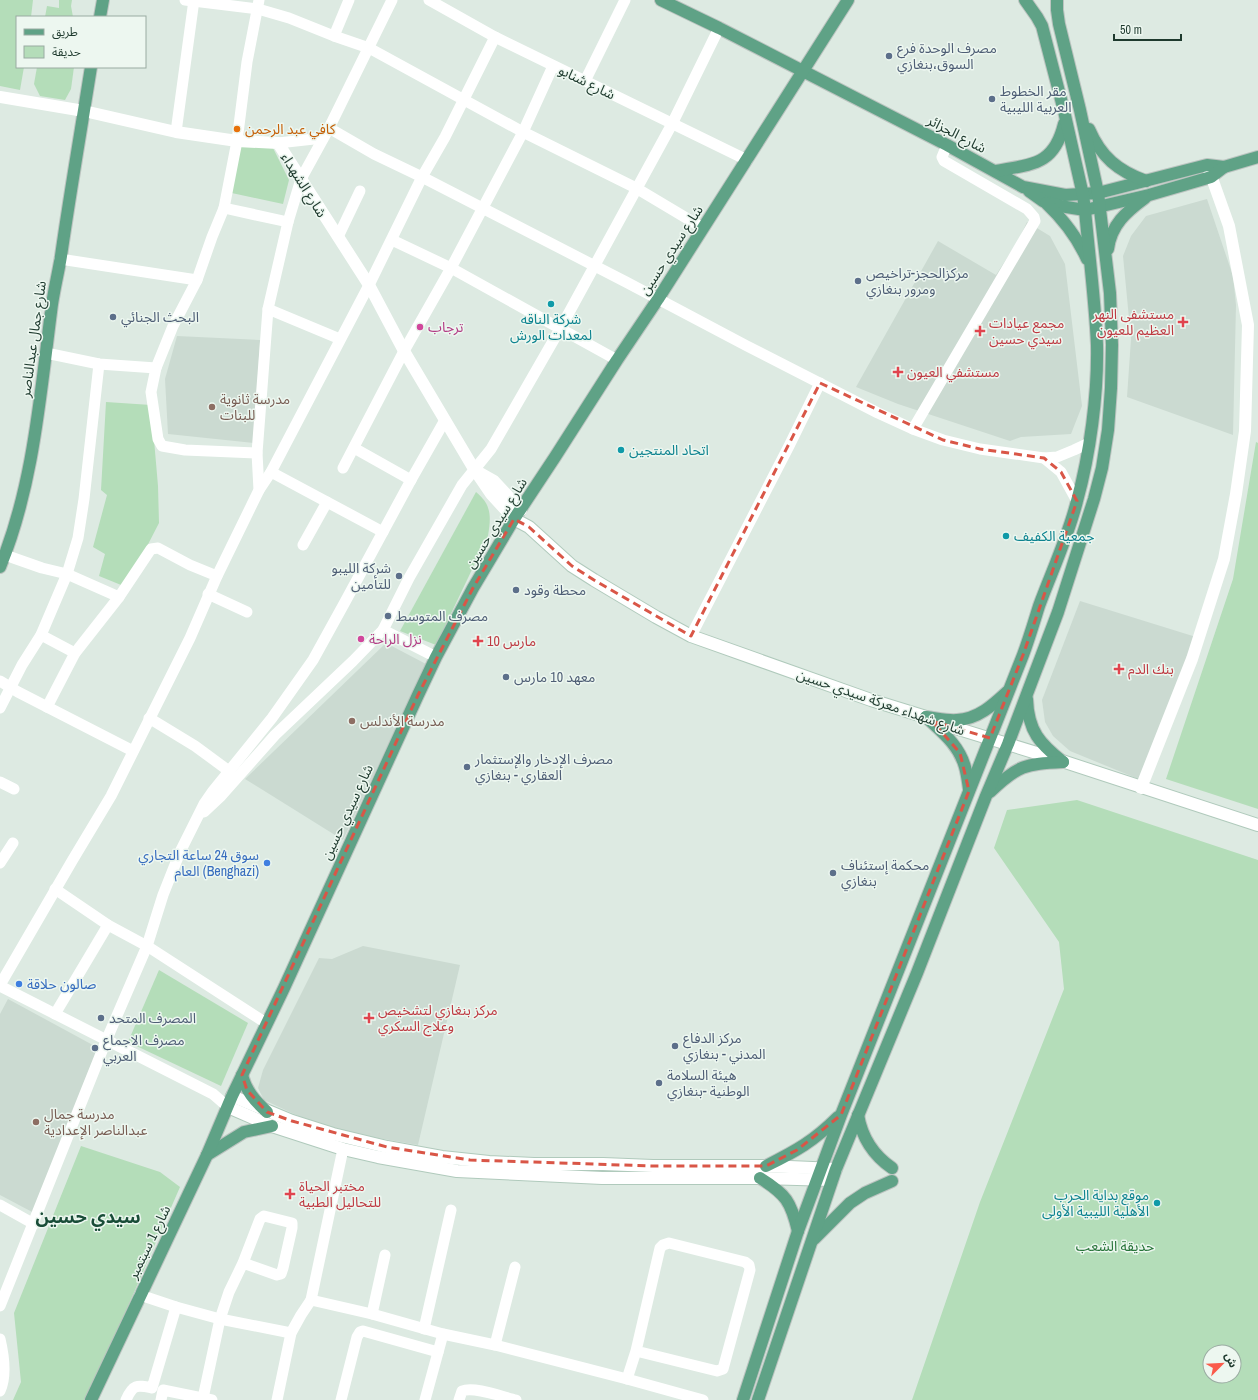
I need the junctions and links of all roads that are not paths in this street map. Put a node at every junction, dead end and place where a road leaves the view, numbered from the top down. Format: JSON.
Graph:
{"nodes":[{"id":1,"x":103,"y":0,"type":"edge"},
{"id":2,"x":191,"y":0,"type":"edge"},
{"id":3,"x":349,"y":0,"type":"edge"},
{"id":4,"x":392,"y":0,"type":"edge"},
{"id":5,"x":429,"y":0,"type":"edge"},
{"id":6,"x":625,"y":0,"type":"edge"},
{"id":7,"x":661,"y":0,"type":"edge"},
{"id":8,"x":848,"y":0,"type":"edge"},
{"id":9,"x":1025,"y":0,"type":"edge"},
{"id":10,"x":1057,"y":0,"type":"edge"},
{"id":11,"x":258,"y":4,"type":"edge"},
{"id":12,"x":100,"y":16,"type":"edge"},
{"id":13,"x":719,"y":28,"type":"junction"},
{"id":14,"x":334,"y":36,"type":"junction"},
{"id":15,"x":495,"y":37,"type":"junction"},
{"id":16,"x":370,"y":48,"type":"junction"},
{"id":17,"x":553,"y":66,"type":"junction"},
{"id":18,"x":91,"y":68,"type":"edge"},
{"id":19,"x":803,"y":72,"type":"junction"},
{"id":20,"x":586,"y":81,"type":"junction"},
{"id":21,"x":0,"y":97,"type":"edge"},
{"id":22,"x":463,"y":99,"type":"junction"},
{"id":23,"x":1080,"y":110,"type":"junction"},
{"id":24,"x":84,"y":111,"type":"junction"},
{"id":25,"x":1065,"y":120,"type":"junction"},
{"id":26,"x":672,"y":124,"type":"junction"},
{"id":27,"x":176,"y":132,"type":"junction"},
{"id":28,"x":523,"y":132,"type":"junction"},
{"id":29,"x":326,"y":133,"type":"junction"},
{"id":30,"x":237,"y":141,"type":"junction"},
{"id":31,"x":278,"y":143,"type":"junction"},
{"id":32,"x":947,"y":145,"type":"junction"},
{"id":33,"x":1258,"y":157,"type":"edge"},
{"id":34,"x":747,"y":160,"type":"junction"},
{"id":35,"x":1207,"y":165,"type":"junction"},
{"id":36,"x":984,"y":166,"type":"junction"},
{"id":37,"x":1224,"y":166,"type":"junction"},
{"id":38,"x":996,"y":171,"type":"junction"},
{"id":39,"x":422,"y":177,"type":"junction"},
{"id":40,"x":1211,"y":177,"type":"junction"},
{"id":41,"x":301,"y":179,"type":"junction"},
{"id":42,"x":975,"y":180,"type":"junction"},
{"id":43,"x":1146,"y":181,"type":"junction"},
{"id":44,"x":636,"y":188,"type":"junction"},
{"id":45,"x":1023,"y":188,"type":"junction"},
{"id":46,"x":360,"y":190,"type":"dead end"},
{"id":47,"x":1098,"y":193,"type":"junction"},
{"id":48,"x":1083,"y":195,"type":"junction"},
{"id":49,"x":1149,"y":195,"type":"junction"},
{"id":50,"x":1044,"y":201,"type":"junction"},
{"id":51,"x":1100,"y":207,"type":"junction"},
{"id":52,"x":224,"y":208,"type":"junction"},
{"id":53,"x":482,"y":208,"type":"junction"},
{"id":54,"x":1085,"y":210,"type":"junction"},
{"id":55,"x":288,"y":222,"type":"junction"},
{"id":56,"x":703,"y":228,"type":"junction"},
{"id":57,"x":338,"y":237,"type":"junction"},
{"id":58,"x":392,"y":240,"type":"junction"},
{"id":59,"x":60,"y":259,"type":"junction"},
{"id":60,"x":1106,"y":260,"type":"junction"},
{"id":61,"x":1090,"y":265,"type":"junction"},
{"id":62,"x":594,"y":266,"type":"junction"},
{"id":63,"x":451,"y":268,"type":"junction"},
{"id":64,"x":198,"y":280,"type":"junction"},
{"id":65,"x":369,"y":285,"type":"junction"},
{"id":66,"x":658,"y":299,"type":"junction"},
{"id":67,"x":268,"y":309,"type":"junction"},
{"id":68,"x":560,"y":329,"type":"junction"},
{"id":69,"x":340,"y":339,"type":"junction"},
{"id":70,"x":404,"y":351,"type":"junction"},
{"id":71,"x":46,"y":353,"type":"junction"},
{"id":72,"x":617,"y":360,"type":"junction"},
{"id":73,"x":99,"y":364,"type":"junction"},
{"id":74,"x":156,"y":368,"type":"junction"},
{"id":75,"x":820,"y":384,"type":"junction"},
{"id":76,"x":445,"y":420,"type":"junction"},
{"id":77,"x":913,"y":429,"type":"junction"},
{"id":78,"x":1089,"y":443,"type":"junction"},
{"id":79,"x":354,"y":448,"type":"junction"},
{"id":80,"x":257,"y":453,"type":"junction"},
{"id":81,"x":1044,"y":458,"type":"junction"},
{"id":82,"x":343,"y":468,"type":"dead end"},
{"id":83,"x":474,"y":469,"type":"junction"},
{"id":84,"x":271,"y":472,"type":"junction"},
{"id":85,"x":411,"y":480,"type":"junction"},
{"id":86,"x":259,"y":490,"type":"junction"},
{"id":87,"x":1077,"y":501,"type":"junction"},
{"id":88,"x":327,"y":502,"type":"junction"},
{"id":89,"x":517,"y":515,"type":"junction"},
{"id":90,"x":383,"y":532,"type":"junction"},
{"id":91,"x":303,"y":545,"type":"dead end"},
{"id":92,"x":5,"y":555,"type":"junction"},
{"id":93,"x":0,"y":568,"type":"edge"},
{"id":94,"x":67,"y":574,"type":"junction"},
{"id":95,"x":217,"y":576,"type":"junction"},
{"id":96,"x":208,"y":594,"type":"junction"},
{"id":97,"x":119,"y":598,"type":"junction"},
{"id":98,"x":247,"y":612,"type":"dead end"},
{"id":99,"x":383,"y":630,"type":"junction"},
{"id":100,"x":41,"y":635,"type":"junction"},
{"id":101,"x":691,"y":636,"type":"junction"},
{"id":102,"x":75,"y":653,"type":"junction"},
{"id":103,"x":436,"y":657,"type":"junction"},
{"id":104,"x":0,"y":681,"type":"edge"},
{"id":105,"x":10,"y":688,"type":"junction"},
{"id":106,"x":1011,"y":688,"type":"junction"},
{"id":107,"x":1027,"y":694,"type":"junction"},
{"id":108,"x":47,"y":707,"type":"junction"},
{"id":109,"x":0,"y":708,"type":"edge"},
{"id":110,"x":926,"y":717,"type":"junction"},
{"id":111,"x":149,"y":718,"type":"junction"},
{"id":112,"x":990,"y":738,"type":"junction"},
{"id":113,"x":1008,"y":744,"type":"junction"},
{"id":114,"x":133,"y":750,"type":"junction"},
{"id":115,"x":1063,"y":762,"type":"junction"},
{"id":116,"x":229,"y":771,"type":"junction"},
{"id":117,"x":0,"y":782,"type":"edge"},
{"id":118,"x":1141,"y":788,"type":"junction"},
{"id":119,"x":14,"y":789,"type":"dead end"},
{"id":120,"x":969,"y":790,"type":"junction"},
{"id":121,"x":986,"y":796,"type":"junction"},
{"id":122,"x":196,"y":819,"type":"junction"},
{"id":123,"x":1258,"y":826,"type":"edge"},
{"id":124,"x":12,"y":843,"type":"dead end"},
{"id":125,"x":0,"y":863,"type":"edge"},
{"id":126,"x":55,"y":889,"type":"junction"},
{"id":127,"x":108,"y":925,"type":"junction"},
{"id":128,"x":147,"y":946,"type":"junction"},
{"id":129,"x":0,"y":985,"type":"edge"},
{"id":130,"x":55,"y":1014,"type":"junction"},
{"id":131,"x":266,"y":1023,"type":"junction"},
{"id":132,"x":106,"y":1041,"type":"junction"},
{"id":133,"x":242,"y":1075,"type":"junction"},
{"id":134,"x":230,"y":1102,"type":"junction"},
{"id":135,"x":268,"y":1112,"type":"junction"},
{"id":136,"x":840,"y":1115,"type":"junction"},
{"id":137,"x":858,"y":1115,"type":"junction"},
{"id":138,"x":272,"y":1126,"type":"junction"},
{"id":139,"x":343,"y":1149,"type":"junction"},
{"id":140,"x":207,"y":1155,"type":"junction"},
{"id":141,"x":766,"y":1166,"type":"junction"},
{"id":142,"x":821,"y":1168,"type":"junction"},
{"id":143,"x":892,"y":1168,"type":"dead end"},
{"id":144,"x":834,"y":1174,"type":"junction"},
{"id":145,"x":760,"y":1178,"type":"junction"},
{"id":146,"x":817,"y":1180,"type":"junction"},
{"id":147,"x":892,"y":1181,"type":"dead end"},
{"id":148,"x":0,"y":1206,"type":"edge"},
{"id":149,"x":451,"y":1210,"type":"dead end"},
{"id":150,"x":34,"y":1224,"type":"junction"},
{"id":151,"x":798,"y":1232,"type":"junction"},
{"id":152,"x":812,"y":1241,"type":"junction"},
{"id":153,"x":385,"y":1256,"type":"dead end"},
{"id":154,"x":242,"y":1263,"type":"junction"},
{"id":155,"x":515,"y":1267,"type":"dead end"},
{"id":156,"x":140,"y":1294,"type":"junction"},
{"id":157,"x":312,"y":1300,"type":"junction"},
{"id":158,"x":0,"y":1306,"type":"edge"},
{"id":159,"x":176,"y":1307,"type":"junction"},
{"id":160,"x":372,"y":1314,"type":"junction"},
{"id":161,"x":220,"y":1319,"type":"junction"},
{"id":162,"x":424,"y":1329,"type":"junction"},
{"id":163,"x":292,"y":1333,"type":"junction"},
{"id":164,"x":443,"y":1334,"type":"junction"},
{"id":165,"x":0,"y":1340,"type":"edge"},
{"id":166,"x":495,"y":1345,"type":"junction"},
{"id":167,"x":636,"y":1351,"type":"junction"},
{"id":168,"x":438,"y":1352,"type":"junction"},
{"id":169,"x":2,"y":1371,"type":"edge"},
{"id":170,"x":628,"y":1379,"type":"junction"},
{"id":171,"x":0,"y":1391,"type":"edge"},
{"id":172,"x":159,"y":1393,"type":"edge"},
{"id":173,"x":672,"y":1396,"type":"edge"},
{"id":174,"x":208,"y":1399,"type":"edge"},
{"id":175,"x":91,"y":1400,"type":"edge"},
{"id":176,"x":126,"y":1400,"type":"edge"},
{"id":177,"x":277,"y":1400,"type":"edge"},
{"id":178,"x":341,"y":1400,"type":"edge"},
{"id":179,"x":425,"y":1400,"type":"edge"},
{"id":180,"x":459,"y":1400,"type":"edge"},
{"id":181,"x":516,"y":1400,"type":"edge"},
{"id":182,"x":703,"y":1400,"type":"edge"},
{"id":183,"x":742,"y":1400,"type":"edge"},
{"id":184,"x":758,"y":1400,"type":"edge"}],
"edges":[{"from":1,"to":12,"type":"main road"},
{"from":2,"to":11,"type":"street"},
{"from":2,"to":27,"type":"street"},
{"from":3,"to":14,"type":"street"},
{"from":4,"to":16,"type":"street"},
{"from":5,"to":15,"type":"street","name":"شارع شنابو"},
{"from":6,"to":20,"type":"street"},
{"from":7,"to":13,"type":"main road","name":"شارع الجزائر"},
{"from":8,"to":19,"type":"main road","name":"شارع سيدي حسين"},
{"from":9,"to":25,"type":"main road"},
{"from":10,"to":23,"type":"main road"},
{"from":11,"to":14,"type":"street"},
{"from":11,"to":30,"type":"street"},
{"from":13,"to":19,"type":"main road","name":"شارع الجزائر"},
{"from":13,"to":26,"type":"street"},
{"from":14,"to":16,"type":"street"},
{"from":15,"to":17,"type":"street","name":"شارع شنابو"},
{"from":15,"to":22,"type":"street"},
{"from":16,"to":22,"type":"street"},
{"from":16,"to":29,"type":"street"},
{"from":17,"to":20,"type":"street","name":"شارع شنابو"},
{"from":17,"to":28,"type":"street"},
{"from":18,"to":24,"type":"main road","name":"شارع جمال عبدالناصر"},
{"from":19,"to":32,"type":"main road","name":"شارع الجزائر"},
{"from":19,"to":34,"type":"main road","name":"شارع سيدي حسين"},
{"from":20,"to":26,"type":"street","name":"شارع شنابو"},
{"from":21,"to":24,"type":"main road","name":"شارع الشهداء"},
{"from":22,"to":28,"type":"street"},
{"from":22,"to":39,"type":"street"},
{"from":23,"to":43,"type":"main road"},
{"from":23,"to":47,"type":"main road"},
{"from":24,"to":27,"type":"main road","name":"شارع الشهداء"},
{"from":24,"to":59,"type":"main road","name":"شارع جمال عبدالناصر"},
{"from":25,"to":38,"type":"main road"},
{"from":25,"to":48,"type":"main road"},
{"from":26,"to":34,"type":"street","name":"شارع شنابو"},
{"from":26,"to":44,"type":"street"},
{"from":27,"to":30,"type":"main road","name":"شارع الشهداء"},
{"from":28,"to":44,"type":"street"},
{"from":28,"to":53,"type":"street"},
{"from":29,"to":31,"type":"street"},
{"from":29,"to":39,"type":"street"},
{"from":29,"to":41,"type":"street"},
{"from":30,"to":31,"type":"main road","name":"شارع الشهداء"},
{"from":30,"to":52,"type":"street"},
{"from":31,"to":41,"type":"main road","name":"شارع الشهداء"},
{"from":32,"to":36,"type":"main road","name":"شارع الجزائر"},
{"from":32,"to":42,"type":"street"},
{"from":33,"to":37,"type":"main road","name":"شارع الجزائر"},
{"from":34,"to":56,"type":"main road","name":"شارع سيدي حسين"},
{"from":35,"to":37,"type":"main road","name":"شارع الجزائر"},
{"from":35,"to":40,"type":"main road"},
{"from":35,"to":43,"type":"main road","name":"شارع الجزائر"},
{"from":36,"to":38,"type":"main road","name":"شارع الجزائر"},
{"from":36,"to":42,"type":"street"},
{"from":37,"to":40,"type":"main road"},
{"from":38,"to":45,"type":"main road","name":"شارع الجزائر"},
{"from":39,"to":53,"type":"street"},
{"from":39,"to":58,"type":"street"},
{"from":40,"to":49,"type":"main road"},
{"from":40,"to":118,"type":"main road"},
{"from":41,"to":55,"type":"street"},
{"from":41,"to":57,"type":"main road","name":"شارع الشهداء"},
{"from":42,"to":77,"type":"street"},
{"from":43,"to":47,"type":"main road","name":"شارع الجزائر"},
{"from":44,"to":56,"type":"street"},
{"from":44,"to":62,"type":"street"},
{"from":45,"to":48,"type":"main road","name":"شارع الجزائر"},
{"from":45,"to":50,"type":"main road"},
{"from":46,"to":57,"type":"street"},
{"from":47,"to":48,"type":"main road","name":"شارع الجزائر"},
{"from":47,"to":51,"type":"main road"},
{"from":48,"to":54,"type":"main road"},
{"from":49,"to":51,"type":"main road"},
{"from":49,"to":60,"type":"main road"},
{"from":50,"to":54,"type":"main road"},
{"from":50,"to":61,"type":"main road"},
{"from":51,"to":54,"type":"main road"},
{"from":51,"to":60,"type":"main road"},
{"from":52,"to":55,"type":"street"},
{"from":52,"to":64,"type":"street"},
{"from":53,"to":62,"type":"street"},
{"from":53,"to":63,"type":"street"},
{"from":54,"to":61,"type":"main road"},
{"from":55,"to":67,"type":"street"},
{"from":56,"to":66,"type":"main road","name":"شارع سيدي حسين"},
{"from":57,"to":65,"type":"main road","name":"شارع الشهداء"},
{"from":58,"to":63,"type":"street"},
{"from":58,"to":65,"type":"street"},
{"from":59,"to":64,"type":"street"},
{"from":59,"to":71,"type":"main road","name":"شارع جمال عبدالناصر"},
{"from":60,"to":107,"type":"main road"},
{"from":61,"to":78,"type":"main road"},
{"from":62,"to":66,"type":"street"},
{"from":62,"to":68,"type":"street"},
{"from":63,"to":68,"type":"street"},
{"from":63,"to":70,"type":"street"},
{"from":64,"to":74,"type":"street"},
{"from":65,"to":69,"type":"street"},
{"from":65,"to":70,"type":"main road","name":"شارع الشهداء"},
{"from":66,"to":72,"type":"main road","name":"شارع سيدي حسين"},
{"from":66,"to":75,"type":"street"},
{"from":67,"to":69,"type":"street"},
{"from":67,"to":80,"type":"street"},
{"from":68,"to":72,"type":"street"},
{"from":68,"to":83,"type":"street"},
{"from":69,"to":84,"type":"street"},
{"from":70,"to":76,"type":"main road","name":"شارع الشهداء"},
{"from":70,"to":79,"type":"street"},
{"from":71,"to":73,"type":"street"},
{"from":71,"to":92,"type":"main road","name":"شارع جمال عبدالناصر"},
{"from":72,"to":89,"type":"main road","name":"شارع سيدي حسين"},
{"from":73,"to":74,"type":"street"},
{"from":73,"to":94,"type":"street"},
{"from":74,"to":80,"type":"street"},
{"from":75,"to":77,"type":"street"},
{"from":75,"to":101,"type":"street"},
{"from":76,"to":83,"type":"main road","name":"شارع الشهداء"},
{"from":76,"to":85,"type":"street"},
{"from":77,"to":81,"type":"street"},
{"from":78,"to":81,"type":"street"},
{"from":78,"to":87,"type":"main road"},
{"from":79,"to":82,"type":"street"},
{"from":79,"to":85,"type":"street"},
{"from":80,"to":86,"type":"street"},
{"from":81,"to":87,"type":"street"},
{"from":83,"to":89,"type":"main road","name":"شارع الشهداء"},
{"from":83,"to":99,"type":"street"},
{"from":84,"to":86,"type":"street"},
{"from":84,"to":88,"type":"street"},
{"from":85,"to":90,"type":"street"},
{"from":86,"to":95,"type":"street"},
{"from":87,"to":106,"type":"main road"},
{"from":88,"to":90,"type":"street"},
{"from":88,"to":91,"type":"street"},
{"from":89,"to":101,"type":"main road","name":"شارع شهداء معركة سيدي حسين"},
{"from":89,"to":103,"type":"main road","name":"شارع سيدي حسين"},
{"from":90,"to":116,"type":"street"},
{"from":92,"to":93,"type":"main road","name":"شارع جمال عبدالناصر"},
{"from":92,"to":94,"type":"street"},
{"from":94,"to":97,"type":"street"},
{"from":94,"to":100,"type":"street"},
{"from":95,"to":96,"type":"street"},
{"from":95,"to":97,"type":"street"},
{"from":96,"to":98,"type":"street"},
{"from":96,"to":111,"type":"street"},
{"from":97,"to":102,"type":"street"},
{"from":99,"to":103,"type":"street"},
{"from":99,"to":122,"type":"street"},
{"from":100,"to":102,"type":"street"},
{"from":100,"to":105,"type":"street"},
{"from":101,"to":110,"type":"main road","name":"شارع شهداء معركة سيدي حسين"},
{"from":102,"to":108,"type":"street"},
{"from":103,"to":131,"type":"main road","name":"شارع سيدي حسين"},
{"from":104,"to":105,"type":"street"},
{"from":105,"to":108,"type":"street"},
{"from":105,"to":109,"type":"street"},
{"from":106,"to":110,"type":"main road"},
{"from":106,"to":112,"type":"main road"},
{"from":107,"to":113,"type":"main road"},
{"from":107,"to":115,"type":"main road"},
{"from":108,"to":114,"type":"street"},
{"from":110,"to":112,"type":"main road","name":"شارع شهداء معركة سيدي حسين"},
{"from":110,"to":120,"type":"main road"},
{"from":111,"to":114,"type":"street"},
{"from":111,"to":116,"type":"street"},
{"from":112,"to":113,"type":"main road","name":"شارع شهداء معركة سيدي حسين"},
{"from":112,"to":120,"type":"main road"},
{"from":113,"to":115,"type":"main road","name":"شارع شهداء معركة سيدي حسين"},
{"from":113,"to":121,"type":"main road"},
{"from":114,"to":126,"type":"street"},
{"from":115,"to":118,"type":"main road","name":"شارع شهداء معركة سيدي حسين"},
{"from":115,"to":121,"type":"main road"},
{"from":116,"to":122,"type":"street"},
{"from":117,"to":119,"type":"street"},
{"from":118,"to":123,"type":"main road","name":"شارع شهداء معركة سيدي حسين"},
{"from":120,"to":136,"type":"main road"},
{"from":121,"to":137,"type":"main road"},
{"from":122,"to":128,"type":"street"},
{"from":124,"to":125,"type":"street"},
{"from":126,"to":127,"type":"street"},
{"from":126,"to":129,"type":"street"},
{"from":127,"to":128,"type":"street"},
{"from":127,"to":130,"type":"street"},
{"from":128,"to":131,"type":"street"},
{"from":128,"to":132,"type":"street"},
{"from":129,"to":130,"type":"street"},
{"from":130,"to":132,"type":"street"},
{"from":131,"to":133,"type":"main road","name":"شارع سيدي حسين"},
{"from":132,"to":134,"type":"street"},
{"from":132,"to":150,"type":"street"},
{"from":133,"to":134,"type":"main road","name":"شارع سيدي حسين"},
{"from":133,"to":135,"type":"main road"},
{"from":134,"to":135,"type":"main road"},
{"from":134,"to":138,"type":"main road"},
{"from":134,"to":140,"type":"main road","name":"شارع 1 سبتمبر"},
{"from":135,"to":141,"type":"main road"},
{"from":136,"to":141,"type":"main road"},
{"from":136,"to":142,"type":"main road"},
{"from":137,"to":143,"type":"main road"},
{"from":137,"to":144,"type":"main road"},
{"from":138,"to":139,"type":"main road"},
{"from":138,"to":140,"type":"main road"},
{"from":139,"to":145,"type":"main road"},
{"from":139,"to":157,"type":"street"},
{"from":140,"to":156,"type":"main road","name":"شارع 1 سبتمبر"},
{"from":141,"to":142,"type":"main road"},
{"from":142,"to":144,"type":"main road"},
{"from":142,"to":146,"type":"main road"},
{"from":144,"to":146,"type":"main road"},
{"from":144,"to":152,"type":"main road"},
{"from":145,"to":146,"type":"main road"},
{"from":145,"to":151,"type":"main road"},
{"from":146,"to":151,"type":"main road"},
{"from":147,"to":152,"type":"main road"},
{"from":148,"to":150,"type":"street"},
{"from":149,"to":162,"type":"street"},
{"from":150,"to":158,"type":"street"},
{"from":151,"to":183,"type":"main road"},
{"from":152,"to":184,"type":"main road"},
{"from":153,"to":160,"type":"street"},
{"from":154,"to":154,"type":"street"},
{"from":154,"to":161,"type":"street"},
{"from":155,"to":166,"type":"street"},
{"from":156,"to":159,"type":"street"},
{"from":156,"to":175,"type":"main road","name":"شارع 1 سبتمبر"},
{"from":157,"to":160,"type":"street"},
{"from":157,"to":163,"type":"street"},
{"from":159,"to":161,"type":"street"},
{"from":159,"to":172,"type":"street"},
{"from":160,"to":162,"type":"street"},
{"from":161,"to":163,"type":"street"},
{"from":161,"to":174,"type":"street"},
{"from":162,"to":164,"type":"street"},
{"from":163,"to":177,"type":"street"},
{"from":164,"to":166,"type":"street"},
{"from":164,"to":168,"type":"street"},
{"from":165,"to":169,"type":"street"},
{"from":166,"to":170,"type":"street"},
{"from":167,"to":167,"type":"street"},
{"from":167,"to":170,"type":"street"},
{"from":168,"to":178,"type":"street"},
{"from":168,"to":179,"type":"street"},
{"from":169,"to":171,"type":"street"},
{"from":170,"to":173,"type":"street"},
{"from":172,"to":174,"type":"street"},
{"from":172,"to":176,"type":"street"},
{"from":173,"to":182,"type":"street"},
{"from":180,"to":181,"type":"street"}]}
